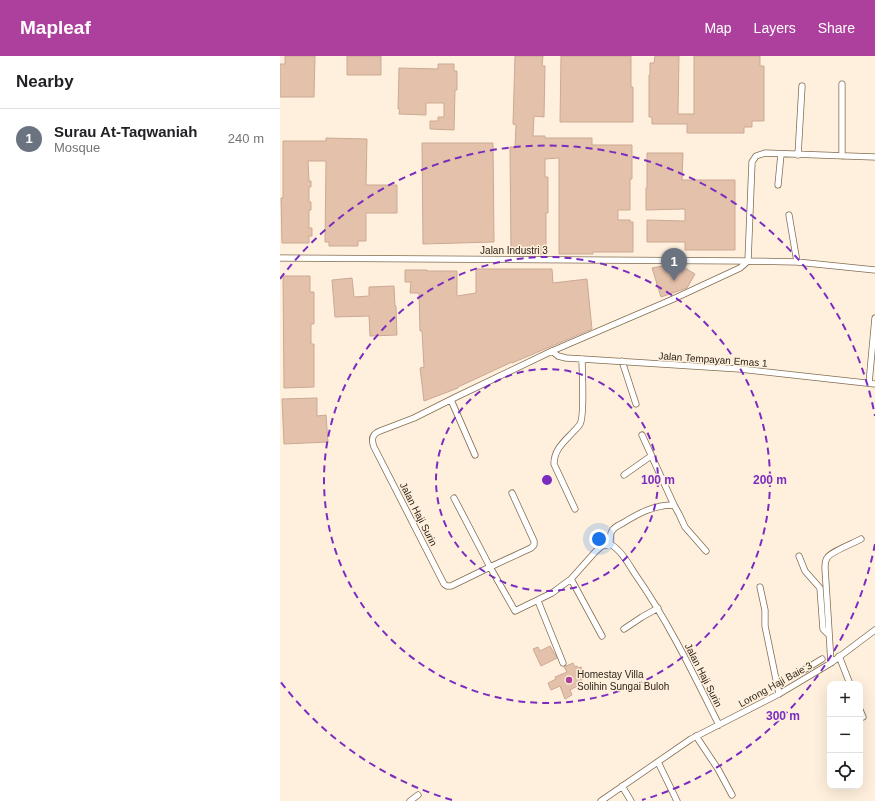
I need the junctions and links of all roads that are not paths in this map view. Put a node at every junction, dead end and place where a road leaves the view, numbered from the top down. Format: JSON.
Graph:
{"nodes":[{"id":1,"x":842,"y":84,"type":"dead end"},
{"id":2,"x":802,"y":86,"type":"dead end"},
{"id":3,"x":781,"y":154,"type":"junction"},
{"id":4,"x":798,"y":155,"type":"junction"},
{"id":5,"x":842,"y":156,"type":"junction"},
{"id":6,"x":875,"y":157,"type":"edge"},
{"id":7,"x":778,"y":186,"type":"dead end"},
{"id":8,"x":789,"y":215,"type":"dead end"},
{"id":9,"x":280,"y":258,"type":"edge"},
{"id":10,"x":748,"y":261,"type":"junction"},
{"id":11,"x":797,"y":262,"type":"junction"},
{"id":12,"x":875,"y":270,"type":"edge"},
{"id":13,"x":875,"y":318,"type":"edge"},
{"id":14,"x":552,"y":350,"type":"junction"},
{"id":15,"x":582,"y":359,"type":"junction"},
{"id":16,"x":622,"y":361,"type":"junction"},
{"id":17,"x":872,"y":384,"type":"edge"},
{"id":18,"x":451,"y":400,"type":"junction"},
{"id":19,"x":636,"y":404,"type":"dead end"},
{"id":20,"x":642,"y":435,"type":"dead end"},
{"id":21,"x":475,"y":455,"type":"dead end"},
{"id":22,"x":652,"y":456,"type":"junction"},
{"id":23,"x":624,"y":475,"type":"dead end"},
{"id":24,"x":512,"y":493,"type":"dead end"},
{"id":25,"x":454,"y":498,"type":"dead end"},
{"id":26,"x":674,"y":505,"type":"junction"},
{"id":27,"x":575,"y":509,"type":"dead end"},
{"id":28,"x":861,"y":539,"type":"dead end"},
{"id":29,"x":610,"y":544,"type":"junction"},
{"id":30,"x":706,"y":551,"type":"dead end"},
{"id":31,"x":798,"y":556,"type":"dead end"},
{"id":32,"x":490,"y":567,"type":"junction"},
{"id":33,"x":571,"y":579,"type":"junction"},
{"id":34,"x":760,"y":588,"type":"dead end"},
{"id":35,"x":538,"y":601,"type":"junction"},
{"id":36,"x":658,"y":608,"type":"junction"},
{"id":37,"x":624,"y":629,"type":"dead end"},
{"id":38,"x":875,"y":630,"type":"edge"},
{"id":39,"x":829,"y":635,"type":"junction"},
{"id":40,"x":602,"y":636,"type":"dead end"},
{"id":41,"x":839,"y":656,"type":"junction"},
{"id":42,"x":822,"y":659,"type":"dead end"},
{"id":43,"x":563,"y":663,"type":"dead end"},
{"id":44,"x":831,"y":663,"type":"junction"},
{"id":45,"x":814,"y":664,"type":"junction"},
{"id":46,"x":804,"y":670,"type":"dead end"},
{"id":47,"x":817,"y":672,"type":"junction"},
{"id":48,"x":849,"y":681,"type":"edge"},
{"id":49,"x":779,"y":694,"type":"junction"},
{"id":50,"x":719,"y":724,"type":"junction"},
{"id":51,"x":696,"y":736,"type":"junction"},
{"id":52,"x":658,"y":762,"type":"junction"},
{"id":53,"x":622,"y":786,"type":"junction"},
{"id":54,"x":418,"y":795,"type":"dead end"},
{"id":55,"x":732,"y":795,"type":"dead end"},
{"id":56,"x":410,"y":801,"type":"edge"},
{"id":57,"x":601,"y":801,"type":"edge"},
{"id":58,"x":631,"y":801,"type":"edge"},
{"id":59,"x":677,"y":801,"type":"edge"}],
"edges":[{"from":1,"to":5,"type":"street"},
{"from":2,"to":4,"type":"street"},
{"from":3,"to":4,"type":"street"},
{"from":3,"to":7,"type":"street"},
{"from":3,"to":10,"type":"street"},
{"from":4,"to":5,"type":"street"},
{"from":5,"to":6,"type":"street"},
{"from":8,"to":11,"type":"street"},
{"from":9,"to":10,"type":"street","name":"Jalan Industri 3"},
{"from":10,"to":11,"type":"street","name":"Jalan Industri 3"},
{"from":10,"to":14,"type":"street","name":"Jalan Haji Surin"},
{"from":11,"to":12,"type":"street","name":"Jalan Industri 3"},
{"from":13,"to":17,"type":"street"},
{"from":14,"to":15,"type":"street","name":"Jalan Tempayan Emas 1"},
{"from":14,"to":18,"type":"street","name":"Jalan Haji Surin"},
{"from":15,"to":16,"type":"street","name":"Jalan Tempayan Emas 1"},
{"from":15,"to":27,"type":"street"},
{"from":16,"to":17,"type":"street","name":"Jalan Tempayan Emas 1"},
{"from":16,"to":19,"type":"street"},
{"from":18,"to":21,"type":"street"},
{"from":18,"to":32,"type":"street","name":"Jalan Haji Surin"},
{"from":20,"to":22,"type":"street"},
{"from":22,"to":23,"type":"street"},
{"from":22,"to":26,"type":"street"},
{"from":24,"to":32,"type":"street"},
{"from":25,"to":32,"type":"street"},
{"from":26,"to":29,"type":"street"},
{"from":26,"to":30,"type":"street"},
{"from":28,"to":39,"type":"street"},
{"from":29,"to":33,"type":"street"},
{"from":29,"to":36,"type":"street","name":"Jalan Haji Surin"},
{"from":31,"to":39,"type":"street"},
{"from":32,"to":35,"type":"street"},
{"from":33,"to":35,"type":"street"},
{"from":33,"to":40,"type":"street"},
{"from":34,"to":49,"type":"street"},
{"from":35,"to":43,"type":"street"},
{"from":36,"to":37,"type":"street"},
{"from":36,"to":50,"type":"street","name":"Jalan Haji Surin"},
{"from":38,"to":41,"type":"street","name":"Lorong Haji Baie 3"},
{"from":39,"to":44,"type":"street"},
{"from":41,"to":44,"type":"street","name":"Lorong Haji Baie 3"},
{"from":41,"to":48,"type":"street"},
{"from":42,"to":45,"type":"street"},
{"from":44,"to":47,"type":"street","name":"Lorong Haji Baie 3"},
{"from":45,"to":46,"type":"street"},
{"from":45,"to":47,"type":"street"},
{"from":47,"to":49,"type":"street","name":"Lorong Haji Baie 3"},
{"from":49,"to":50,"type":"street","name":"Lorong Haji Baie 3"},
{"from":50,"to":51,"type":"street","name":"Lorong Haji Baie 3"},
{"from":51,"to":52,"type":"street","name":"Lorong Haji Baie 3"},
{"from":51,"to":55,"type":"street"},
{"from":52,"to":53,"type":"street","name":"Lorong Haji Baie 3"},
{"from":52,"to":59,"type":"street"},
{"from":53,"to":57,"type":"street","name":"Lorong Haji Baie 3"},
{"from":53,"to":58,"type":"street"},
{"from":54,"to":56,"type":"street"}]}
